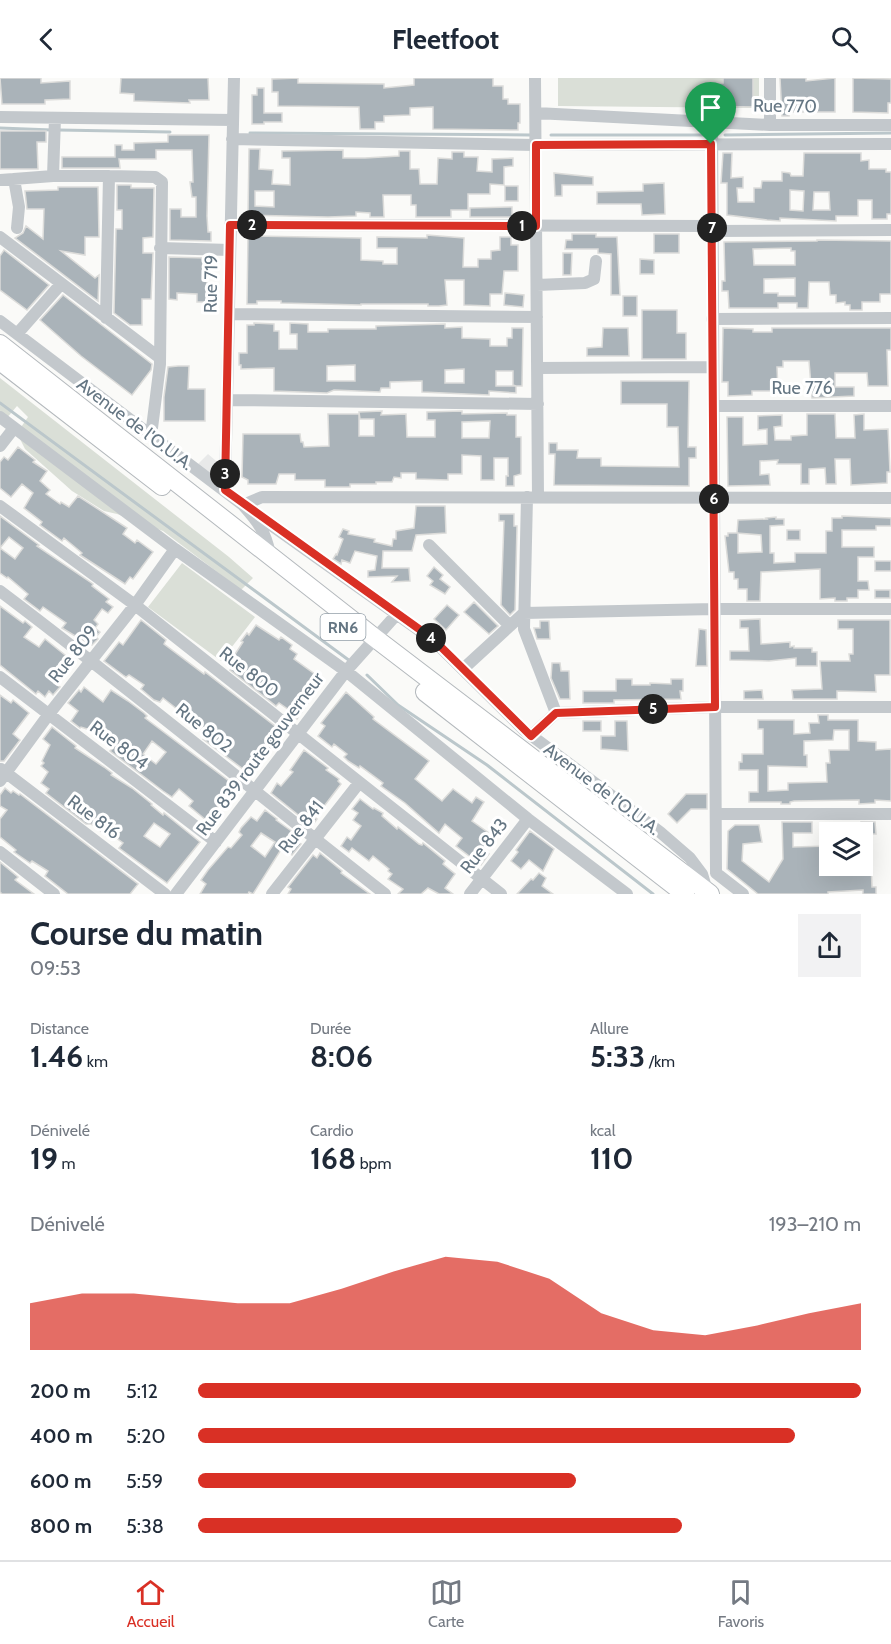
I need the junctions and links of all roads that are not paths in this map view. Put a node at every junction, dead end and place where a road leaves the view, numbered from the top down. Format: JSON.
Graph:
{"nodes":[{"id":1,"x":234,"y":78,"type":"edge"},
{"id":2,"x":535,"y":78,"type":"edge"},
{"id":3,"x":770,"y":78,"type":"edge"},
{"id":4,"x":536,"y":113,"type":"junction"},
{"id":5,"x":0,"y":117,"type":"edge"},
{"id":6,"x":55,"y":118,"type":"junction"},
{"id":7,"x":233,"y":120,"type":"junction"},
{"id":8,"x":712,"y":122,"type":"junction"},
{"id":9,"x":891,"y":124,"type":"edge"},
{"id":10,"x":770,"y":125,"type":"junction"},
{"id":11,"x":232,"y":139,"type":"junction"},
{"id":12,"x":711,"y":144,"type":"junction"},
{"id":13,"x":891,"y":144,"type":"edge"},
{"id":14,"x":536,"y":145,"type":"junction"},
{"id":15,"x":53,"y":176,"type":"junction"},
{"id":16,"x":109,"y":176,"type":"junction"},
{"id":17,"x":14,"y":179,"type":"junction"},
{"id":18,"x":0,"y":180,"type":"edge"},
{"id":19,"x":230,"y":225,"type":"junction"},
{"id":20,"x":536,"y":226,"type":"junction"},
{"id":21,"x":17,"y":228,"type":"dead end"},
{"id":22,"x":712,"y":228,"type":"junction"},
{"id":23,"x":891,"y":230,"type":"edge"},
{"id":24,"x":0,"y":237,"type":"edge"},
{"id":25,"x":160,"y":248,"type":"junction"},
{"id":26,"x":230,"y":250,"type":"junction"},
{"id":27,"x":596,"y":261,"type":"dead end"},
{"id":28,"x":61,"y":284,"type":"junction"},
{"id":29,"x":537,"y":285,"type":"junction"},
{"id":30,"x":228,"y":314,"type":"junction"},
{"id":31,"x":537,"y":317,"type":"junction"},
{"id":32,"x":106,"y":318,"type":"junction"},
{"id":33,"x":891,"y":318,"type":"edge"},
{"id":34,"x":712,"y":319,"type":"junction"},
{"id":35,"x":0,"y":321,"type":"edge"},
{"id":36,"x":17,"y":334,"type":"junction"},
{"id":37,"x":0,"y":344,"type":"edge"},
{"id":38,"x":160,"y":358,"type":"junction"},
{"id":39,"x":0,"y":361,"type":"edge"},
{"id":40,"x":713,"y":367,"type":"junction"},
{"id":41,"x":537,"y":368,"type":"junction"},
{"id":42,"x":227,"y":400,"type":"junction"},
{"id":43,"x":538,"y":404,"type":"junction"},
{"id":44,"x":713,"y":406,"type":"junction"},
{"id":45,"x":891,"y":406,"type":"edge"},
{"id":46,"x":0,"y":417,"type":"edge"},
{"id":47,"x":14,"y":428,"type":"junction"},
{"id":48,"x":151,"y":436,"type":"junction"},
{"id":49,"x":0,"y":446,"type":"edge"},
{"id":50,"x":225,"y":490,"type":"junction"},
{"id":51,"x":533,"y":497,"type":"junction"},
{"id":52,"x":714,"y":497,"type":"junction"},
{"id":53,"x":891,"y":498,"type":"edge"},
{"id":54,"x":243,"y":505,"type":"junction"},
{"id":55,"x":0,"y":506,"type":"edge"},
{"id":56,"x":429,"y":545,"type":"dead end"},
{"id":57,"x":176,"y":549,"type":"junction"},
{"id":58,"x":270,"y":554,"type":"junction"},
{"id":59,"x":0,"y":591,"type":"edge"},
{"id":60,"x":135,"y":605,"type":"junction"},
{"id":61,"x":714,"y":609,"type":"junction"},
{"id":62,"x":891,"y":609,"type":"edge"},
{"id":63,"x":524,"y":613,"type":"junction"},
{"id":64,"x":397,"y":614,"type":"junction"},
{"id":65,"x":510,"y":627,"type":"junction"},
{"id":66,"x":371,"y":642,"type":"junction"},
{"id":67,"x":92,"y":660,"type":"junction"},
{"id":68,"x":463,"y":669,"type":"junction"},
{"id":69,"x":346,"y":670,"type":"junction"},
{"id":70,"x":0,"y":677,"type":"edge"},
{"id":71,"x":715,"y":707,"type":"junction"},
{"id":72,"x":891,"y":707,"type":"edge"},
{"id":73,"x":556,"y":713,"type":"junction"},
{"id":74,"x":49,"y":714,"type":"junction"},
{"id":75,"x":298,"y":734,"type":"junction"},
{"id":76,"x":531,"y":736,"type":"junction"},
{"id":77,"x":2,"y":774,"type":"edge"},
{"id":78,"x":360,"y":783,"type":"junction"},
{"id":79,"x":254,"y":792,"type":"junction"},
{"id":80,"x":716,"y":814,"type":"junction"},
{"id":81,"x":891,"y":814,"type":"edge"},
{"id":82,"x":528,"y":819,"type":"junction"},
{"id":83,"x":314,"y":839,"type":"junction"},
{"id":84,"x":216,"y":842,"type":"junction"},
{"id":85,"x":0,"y":852,"type":"edge"},
{"id":86,"x":716,"y":873,"type":"junction"},
{"id":87,"x":693,"y":874,"type":"junction"},
{"id":88,"x":482,"y":879,"type":"junction"},
{"id":89,"x":276,"y":892,"type":"edge"},
{"id":90,"x":709,"y":893,"type":"edge"},
{"id":91,"x":54,"y":894,"type":"edge"},
{"id":92,"x":165,"y":894,"type":"edge"},
{"id":93,"x":176,"y":894,"type":"edge"},
{"id":94,"x":385,"y":894,"type":"edge"},
{"id":95,"x":470,"y":894,"type":"edge"},
{"id":96,"x":501,"y":894,"type":"edge"},
{"id":97,"x":627,"y":894,"type":"edge"},
{"id":98,"x":685,"y":894,"type":"edge"},
{"id":99,"x":743,"y":894,"type":"edge"}],
"edges":[{"from":1,"to":7,"type":"street","name":"Rue 719"},
{"from":2,"to":4,"type":"street"},
{"from":3,"to":10,"type":"street"},
{"from":4,"to":8,"type":"street","name":"Rue 770"},
{"from":4,"to":14,"type":"street"},
{"from":5,"to":6,"type":"street"},
{"from":6,"to":7,"type":"street"},
{"from":6,"to":15,"type":"street"},
{"from":7,"to":11,"type":"street","name":"Rue 719"},
{"from":8,"to":10,"type":"street","name":"Rue 770"},
{"from":8,"to":12,"type":"street"},
{"from":9,"to":10,"type":"street","name":"Rue 770"},
{"from":11,"to":14,"type":"street"},
{"from":11,"to":19,"type":"street","name":"Rue 719"},
{"from":12,"to":13,"type":"street"},
{"from":12,"to":14,"type":"street"},
{"from":12,"to":22,"type":"street"},
{"from":14,"to":20,"type":"street"},
{"from":15,"to":16,"type":"street"},
{"from":15,"to":17,"type":"street"},
{"from":16,"to":25,"type":"street"},
{"from":16,"to":32,"type":"street"},
{"from":17,"to":18,"type":"street"},
{"from":17,"to":21,"type":"street"},
{"from":19,"to":20,"type":"street"},
{"from":19,"to":26,"type":"street","name":"Rue 719"},
{"from":20,"to":22,"type":"street"},
{"from":20,"to":29,"type":"street"},
{"from":22,"to":23,"type":"street"},
{"from":22,"to":34,"type":"street"},
{"from":24,"to":28,"type":"street"},
{"from":25,"to":26,"type":"street"},
{"from":25,"to":38,"type":"street"},
{"from":26,"to":30,"type":"street","name":"Rue 719"},
{"from":27,"to":29,"type":"street"},
{"from":28,"to":32,"type":"street"},
{"from":28,"to":36,"type":"street"},
{"from":29,"to":31,"type":"street"},
{"from":30,"to":31,"type":"street"},
{"from":30,"to":42,"type":"street","name":"Rue 719"},
{"from":31,"to":41,"type":"street"},
{"from":32,"to":38,"type":"street"},
{"from":33,"to":34,"type":"street"},
{"from":34,"to":40,"type":"street"},
{"from":35,"to":36,"type":"street","name":"Avenue de l'O.U.A."},
{"from":36,"to":48,"type":"street","name":"Avenue de l'O.U.A."},
{"from":37,"to":58,"type":"highway","name":"Avenue de l'O.U.A.","number":"RN6"},
{"from":38,"to":48,"type":"street"},
{"from":39,"to":66,"type":"highway","name":"Avenue de l'O.U.A.","number":"RN6"},
{"from":40,"to":41,"type":"street"},
{"from":40,"to":44,"type":"street"},
{"from":41,"to":43,"type":"street"},
{"from":42,"to":43,"type":"street"},
{"from":42,"to":50,"type":"street","name":"Rue 719"},
{"from":43,"to":51,"type":"street"},
{"from":44,"to":45,"type":"street","name":"Rue 776"},
{"from":44,"to":52,"type":"street"},
{"from":46,"to":47,"type":"street"},
{"from":47,"to":49,"type":"street"},
{"from":47,"to":57,"type":"street"},
{"from":48,"to":50,"type":"street","name":"Avenue de l'O.U.A."},
{"from":50,"to":54,"type":"street","name":"Avenue de l'O.U.A."},
{"from":51,"to":52,"type":"street"},
{"from":51,"to":54,"type":"street"},
{"from":51,"to":63,"type":"street"},
{"from":52,"to":53,"type":"street"},
{"from":52,"to":61,"type":"street"},
{"from":54,"to":58,"type":"street"},
{"from":54,"to":64,"type":"street","name":"Avenue de l'O.U.A."},
{"from":55,"to":60,"type":"street","name":"Rue 800"},
{"from":56,"to":65,"type":"street"},
{"from":57,"to":60,"type":"street","name":"Rue 809"},
{"from":57,"to":69,"type":"street"},
{"from":58,"to":66,"type":"highway","name":"Avenue de l'O.U.A.","number":"RN6"},
{"from":59,"to":67,"type":"street","name":"Rue 802"},
{"from":60,"to":67,"type":"street","name":"Rue 809"},
{"from":60,"to":75,"type":"street","name":"Rue 800"},
{"from":61,"to":62,"type":"street"},
{"from":61,"to":63,"type":"street"},
{"from":61,"to":71,"type":"street"},
{"from":63,"to":65,"type":"street"},
{"from":63,"to":73,"type":"street"},
{"from":64,"to":66,"type":"street","name":"Rue 839 route gouverneur"},
{"from":64,"to":68,"type":"street","name":"Avenue de l'O.U.A."},
{"from":65,"to":68,"type":"street"},
{"from":66,"to":69,"type":"street","name":"Rue 839 route gouverneur"},
{"from":66,"to":87,"type":"highway","name":"Avenue de l'O.U.A.","number":"RN6"},
{"from":66,"to":98,"type":"highway","name":"Avenue de l'O.U.A.","number":"RN6"},
{"from":67,"to":74,"type":"street","name":"Rue 809"},
{"from":67,"to":79,"type":"street","name":"Rue 802"},
{"from":68,"to":76,"type":"street","name":"Avenue de l'O.U.A."},
{"from":69,"to":75,"type":"street","name":"Rue 839 route gouverneur"},
{"from":69,"to":82,"type":"street"},
{"from":70,"to":74,"type":"street","name":"Rue 804"},
{"from":71,"to":72,"type":"street"},
{"from":71,"to":73,"type":"street"},
{"from":71,"to":80,"type":"street"},
{"from":73,"to":76,"type":"street"},
{"from":74,"to":77,"type":"street","name":"Rue 809"},
{"from":74,"to":84,"type":"street","name":"Rue 804"},
{"from":75,"to":78,"type":"street","name":"Rue 800"},
{"from":75,"to":79,"type":"street","name":"Rue 839 route gouverneur"},
{"from":76,"to":87,"type":"street","name":"Avenue de l'O.U.A."},
{"from":77,"to":92,"type":"street","name":"Rue 816"},
{"from":78,"to":83,"type":"street","name":"Rue 841"},
{"from":78,"to":88,"type":"street","name":"Rue 800"},
{"from":79,"to":83,"type":"street","name":"Rue 802"},
{"from":79,"to":84,"type":"street","name":"Rue 839 route gouverneur"},
{"from":80,"to":81,"type":"street"},
{"from":80,"to":86,"type":"street"},
{"from":82,"to":88,"type":"street","name":"Rue 843"},
{"from":82,"to":97,"type":"street"},
{"from":83,"to":89,"type":"street","name":"Rue 841"},
{"from":83,"to":94,"type":"street","name":"Rue 802"},
{"from":84,"to":93,"type":"street","name":"Rue 839 route gouverneur"},
{"from":85,"to":91,"type":"street"},
{"from":86,"to":87,"type":"street"},
{"from":86,"to":99,"type":"street"},
{"from":87,"to":90,"type":"highway","name":"Avenue de l'O.U.A.","number":"RN6"},
{"from":88,"to":95,"type":"street","name":"Rue 843"},
{"from":88,"to":96,"type":"street","name":"Rue 800"}]}
